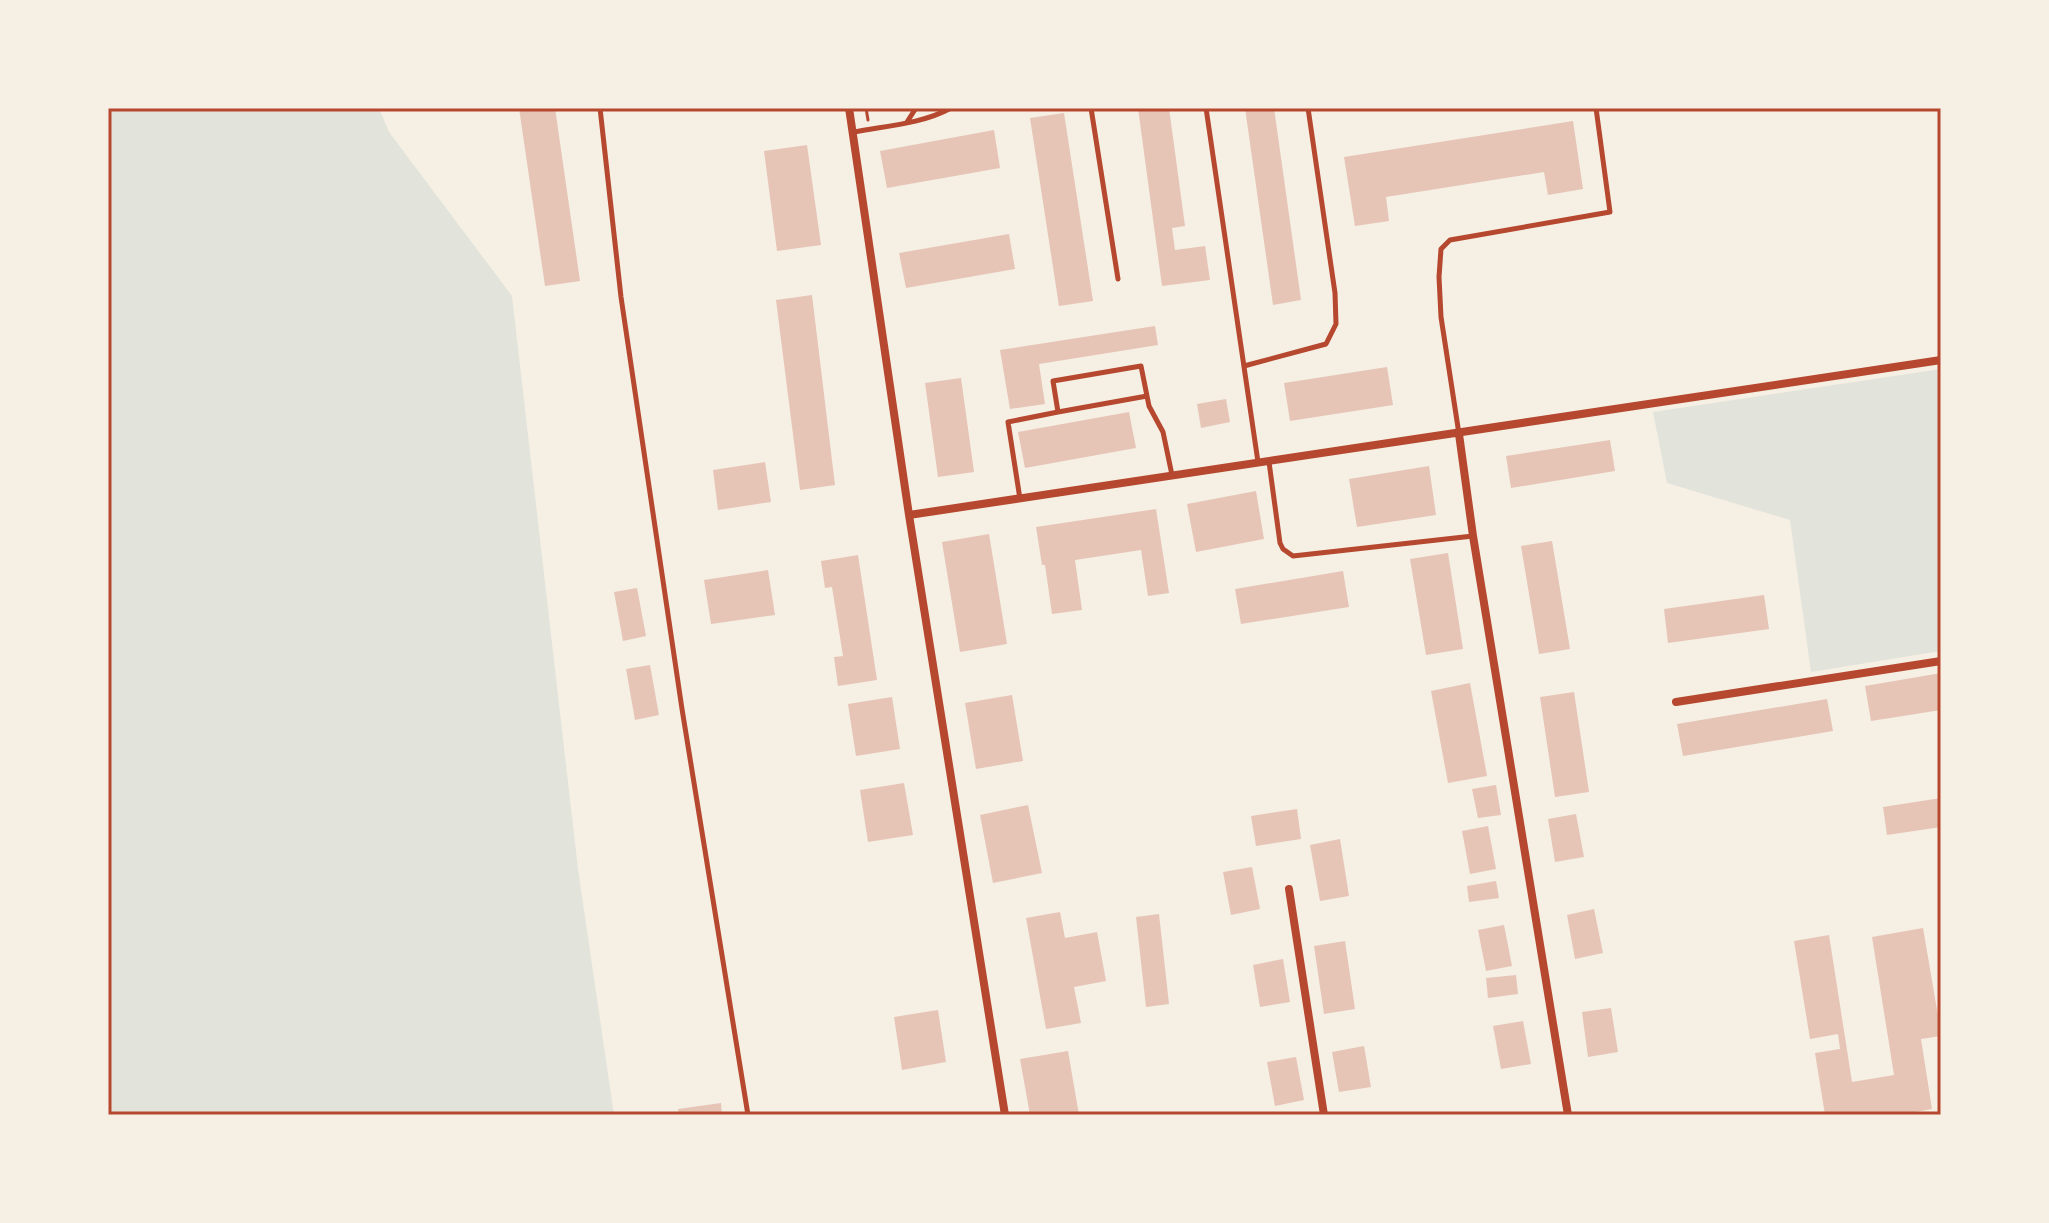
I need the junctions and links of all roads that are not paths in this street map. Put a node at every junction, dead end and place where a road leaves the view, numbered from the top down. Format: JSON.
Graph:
{"nodes":[{"id":1,"x":600,"y":108,"type":"edge"},
{"id":2,"x":849,"y":108,"type":"edge"},
{"id":3,"x":916,"y":108,"type":"edge"},
{"id":4,"x":951,"y":108,"type":"edge"},
{"id":5,"x":1091,"y":108,"type":"edge"},
{"id":6,"x":1206,"y":108,"type":"edge"},
{"id":7,"x":1308,"y":108,"type":"edge"},
{"id":8,"x":1596,"y":108,"type":"edge"},
{"id":9,"x":906,"y":123,"type":"junction"},
{"id":10,"x":853,"y":132,"type":"junction"},
{"id":11,"x":1118,"y":279,"type":"dead end"},
{"id":12,"x":1941,"y":360,"type":"edge"},
{"id":13,"x":1244,"y":366,"type":"junction"},
{"id":14,"x":1147,"y":396,"type":"junction"},
{"id":15,"x":1058,"y":412,"type":"junction"},
{"id":16,"x":1459,"y":434,"type":"junction"},
{"id":17,"x":1269,"y":462,"type":"junction"},
{"id":18,"x":1258,"y":463,"type":"junction"},
{"id":19,"x":1173,"y":476,"type":"junction"},
{"id":20,"x":1020,"y":499,"type":"junction"},
{"id":21,"x":909,"y":515,"type":"junction"},
{"id":22,"x":1473,"y":536,"type":"junction"},
{"id":23,"x":1941,"y":661,"type":"edge"},
{"id":24,"x":1676,"y":702,"type":"dead end"},
{"id":25,"x":1289,"y":889,"type":"dead end"},
{"id":26,"x":748,"y":1115,"type":"edge"},
{"id":27,"x":1005,"y":1115,"type":"edge"},
{"id":28,"x":1324,"y":1115,"type":"edge"},
{"id":29,"x":1568,"y":1115,"type":"edge"}],
"edges":[{"from":1,"to":26,"type":"lane"},
{"from":2,"to":10,"type":"street"},
{"from":3,"to":9,"type":"lane"},
{"from":4,"to":9,"type":"lane"},
{"from":5,"to":11,"type":"lane"},
{"from":6,"to":13,"type":"lane"},
{"from":7,"to":13,"type":"lane"},
{"from":8,"to":16,"type":"lane"},
{"from":9,"to":10,"type":"lane"},
{"from":10,"to":21,"type":"street"},
{"from":12,"to":16,"type":"street"},
{"from":13,"to":18,"type":"lane"},
{"from":14,"to":15,"type":"lane"},
{"from":14,"to":15,"type":"lane"},
{"from":14,"to":19,"type":"lane"},
{"from":15,"to":20,"type":"lane"},
{"from":16,"to":17,"type":"street"},
{"from":16,"to":22,"type":"street"},
{"from":17,"to":18,"type":"street"},
{"from":17,"to":22,"type":"lane"},
{"from":18,"to":19,"type":"street"},
{"from":19,"to":20,"type":"street"},
{"from":20,"to":21,"type":"street"},
{"from":21,"to":27,"type":"street"},
{"from":22,"to":29,"type":"street"},
{"from":23,"to":24,"type":"street"},
{"from":25,"to":28,"type":"street"}]}
